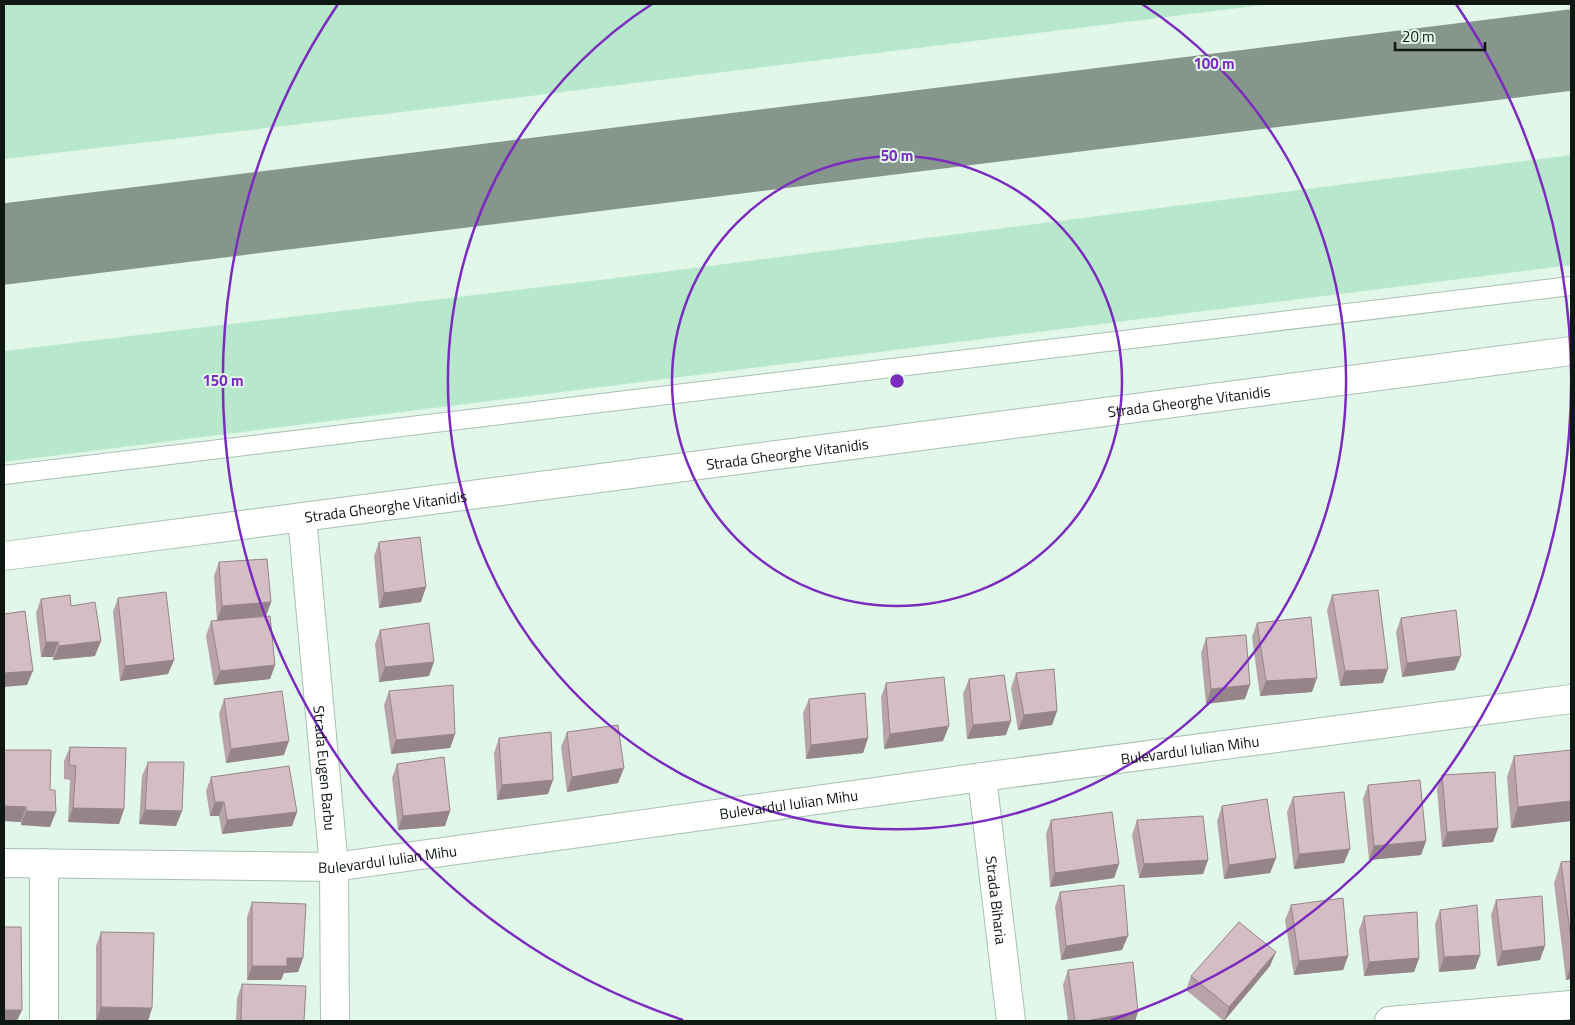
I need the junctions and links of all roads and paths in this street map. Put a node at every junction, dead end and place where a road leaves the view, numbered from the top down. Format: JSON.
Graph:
{"nodes":[{"id":1,"x":1571,"y":286,"type":"edge"},
{"id":2,"x":1571,"y":351,"type":"edge"},
{"id":3,"x":4,"y":475,"type":"edge"},
{"id":4,"x":302,"y":517,"type":"junction"},
{"id":5,"x":4,"y":556,"type":"edge"},
{"id":6,"x":1571,"y":699,"type":"edge"},
{"id":7,"x":982,"y":777,"type":"junction"},
{"id":8,"x":4,"y":863,"type":"edge"},
{"id":9,"x":44,"y":863,"type":"junction"},
{"id":10,"x":334,"y":867,"type":"junction"},
{"id":11,"x":1571,"y":1005,"type":"edge"},
{"id":12,"x":44,"y":1021,"type":"edge"},
{"id":13,"x":334,"y":1021,"type":"edge"},
{"id":14,"x":1011,"y":1021,"type":"edge"},
{"id":15,"x":1388,"y":1021,"type":"edge"}],
"edges":[{"from":1,"to":3,"type":"lane"},
{"from":2,"to":4,"type":"street","name":"Strada Gheorghe Vitanidis"},
{"from":4,"to":5,"type":"street","name":"Strada Gheorghe Vitanidis"},
{"from":4,"to":10,"type":"street","name":"Strada Eugen Barbu"},
{"from":6,"to":7,"type":"street","name":"Bulevardul Iulian Mihu"},
{"from":7,"to":10,"type":"street","name":"Bulevardul Iulian Mihu"},
{"from":7,"to":14,"type":"street","name":"Strada Biharia"},
{"from":8,"to":9,"type":"street","name":"Bulevardul Iulian Mihu"},
{"from":9,"to":10,"type":"street","name":"Bulevardul Iulian Mihu"},
{"from":9,"to":12,"type":"street"},
{"from":10,"to":13,"type":"street","name":"Strada Eugen Barbu"},
{"from":11,"to":15,"type":"street"}]}
